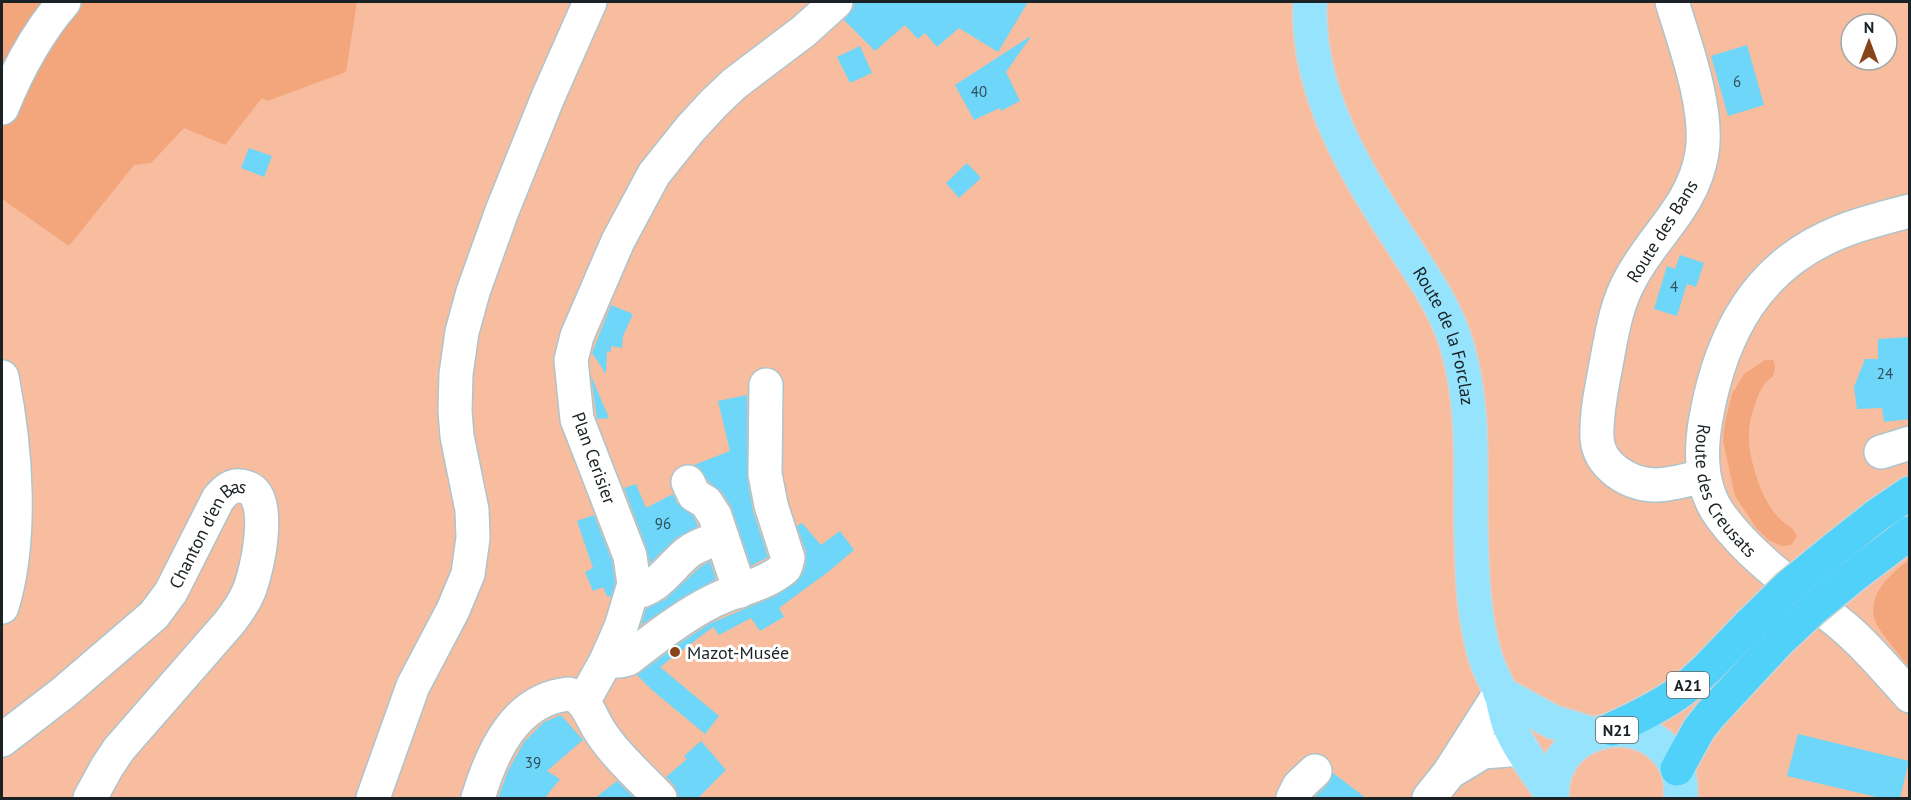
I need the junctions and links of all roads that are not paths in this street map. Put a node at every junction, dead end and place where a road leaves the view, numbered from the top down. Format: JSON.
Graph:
{"nodes":[{"id":1,"x":64,"y":2,"type":"edge"},
{"id":2,"x":590,"y":2,"type":"edge"},
{"id":3,"x":836,"y":2,"type":"edge"},
{"id":4,"x":1310,"y":2,"type":"edge"},
{"id":5,"x":1672,"y":2,"type":"edge"},
{"id":6,"x":2,"y":108,"type":"edge"},
{"id":7,"x":1910,"y":211,"type":"edge"},
{"id":8,"x":2,"y":377,"type":"edge"},
{"id":9,"x":766,"y":385,"type":"dead end"},
{"id":10,"x":1704,"y":476,"type":"junction"},
{"id":11,"x":688,"y":482,"type":"dead end"},
{"id":12,"x":1910,"y":493,"type":"edge"},
{"id":13,"x":1910,"y":533,"type":"edge"},
{"id":14,"x":722,"y":538,"type":"junction"},
{"id":15,"x":740,"y":591,"type":"junction"},
{"id":16,"x":633,"y":592,"type":"junction"},
{"id":17,"x":2,"y":607,"type":"edge"},
{"id":18,"x":606,"y":661,"type":"junction"},
{"id":19,"x":1500,"y":693,"type":"junction"},
{"id":20,"x":1910,"y":696,"type":"edge"},
{"id":21,"x":576,"y":698,"type":"junction"},
{"id":22,"x":1602,"y":732,"type":"junction"},
{"id":23,"x":2,"y":740,"type":"edge"},
{"id":24,"x":1522,"y":749,"type":"junction"},
{"id":25,"x":1315,"y":771,"type":"dead end"},
{"id":26,"x":1449,"y":773,"type":"junction"},
{"id":27,"x":1683,"y":789,"type":"edge"},
{"id":28,"x":1552,"y":796,"type":"edge"},
{"id":29,"x":90,"y":798,"type":"edge"},
{"id":30,"x":373,"y":798,"type":"edge"},
{"id":31,"x":478,"y":798,"type":"edge"},
{"id":32,"x":660,"y":798,"type":"edge"},
{"id":33,"x":1293,"y":798,"type":"edge"},
{"id":34,"x":1429,"y":798,"type":"edge"}],
"edges":[{"from":1,"to":6,"type":"street"},
{"from":2,"to":30,"type":"street"},
{"from":3,"to":16,"type":"street","name":"Plan Cerisier"},
{"from":4,"to":19,"type":"main road","name":"Route de la Forclaz"},
{"from":5,"to":10,"type":"street","name":"Route des Bans"},
{"from":7,"to":10,"type":"street","name":"Route des Creusats"},
{"from":8,"to":17,"type":"street"},
{"from":9,"to":15,"type":"street"},
{"from":10,"to":20,"type":"street","name":"Route des Creusats"},
{"from":11,"to":14,"type":"street"},
{"from":12,"to":22,"type":"highway","number":"A21","bridge":true},
{"from":13,"to":27,"type":"highway","number":"A21","bridge":true},
{"from":14,"to":15,"type":"street"},
{"from":14,"to":16,"type":"street"},
{"from":15,"to":18,"type":"street"},
{"from":16,"to":18,"type":"street","name":"Plan Cerisier"},
{"from":18,"to":21,"type":"street","name":"Plan Cerisier"},
{"from":19,"to":22,"type":"main road"},
{"from":19,"to":24,"type":"main road","name":"Route de la Forclaz"},
{"from":19,"to":26,"type":"street"},
{"from":21,"to":31,"type":"street"},
{"from":21,"to":32,"type":"street"},
{"from":22,"to":27,"type":"main road","number":"N21"},
{"from":22,"to":28,"type":"main road","number":"N21"},
{"from":23,"to":29,"type":"street","name":"Chanton d'en Bas"},
{"from":24,"to":26,"type":"street"},
{"from":24,"to":28,"type":"main road","name":"Route de la Forclaz"},
{"from":25,"to":33,"type":"street"},
{"from":26,"to":34,"type":"street"}]}
